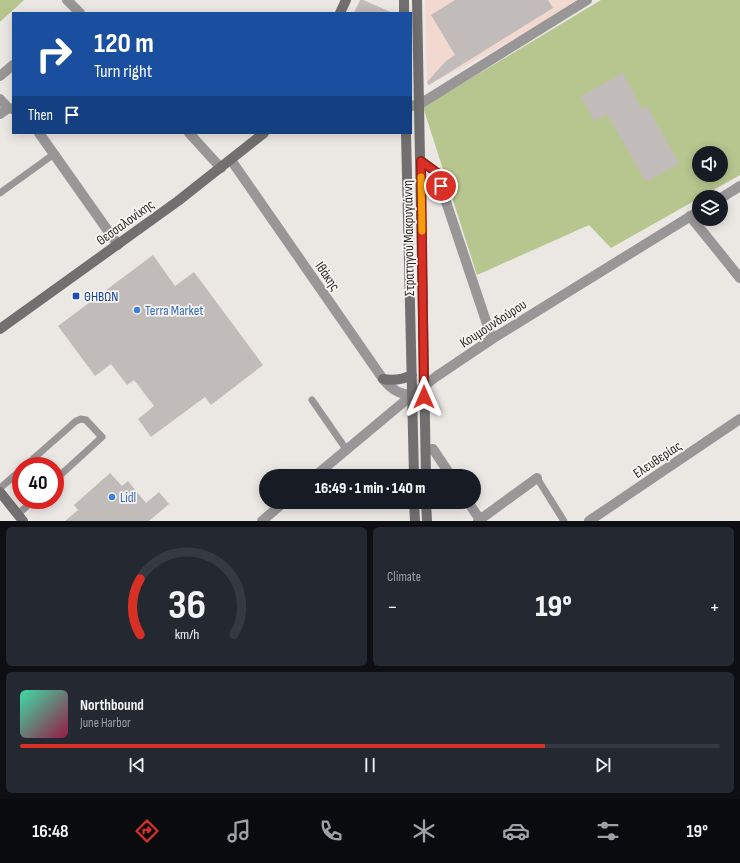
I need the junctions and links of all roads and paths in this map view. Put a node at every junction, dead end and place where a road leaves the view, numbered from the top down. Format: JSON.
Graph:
{"nodes":[{"id":1,"x":67,"y":0,"type":"edge"},
{"id":2,"x":346,"y":0,"type":"edge"},
{"id":3,"x":404,"y":0,"type":"edge"},
{"id":4,"x":417,"y":0,"type":"edge"},
{"id":5,"x":587,"y":0,"type":"edge"},
{"id":6,"x":76,"y":12,"type":"edge"},
{"id":7,"x":340,"y":12,"type":"edge"},
{"id":8,"x":404,"y":12,"type":"edge"},
{"id":9,"x":12,"y":66,"type":"edge"},
{"id":10,"x":0,"y":76,"type":"edge"},
{"id":11,"x":0,"y":99,"type":"edge"},
{"id":12,"x":415,"y":105,"type":"edge"},
{"id":13,"x":7,"y":110,"type":"edge"},
{"id":14,"x":40,"y":134,"type":"edge"},
{"id":15,"x":190,"y":134,"type":"edge"},
{"id":16,"x":263,"y":134,"type":"edge"},
{"id":17,"x":406,"y":134,"type":"edge"},
{"id":18,"x":54,"y":154,"type":"junction"},
{"id":19,"x":231,"y":160,"type":"junction"},
{"id":20,"x":421,"y":161,"type":"junction"},
{"id":21,"x":221,"y":168,"type":"junction"},
{"id":22,"x":740,"y":186,"type":"edge"},
{"id":23,"x":0,"y":192,"type":"edge"},
{"id":24,"x":728,"y":194,"type":"edge"},
{"id":25,"x":692,"y":216,"type":"edge"},
{"id":26,"x":703,"y":226,"type":"edge"},
{"id":27,"x":118,"y":244,"type":"junction"},
{"id":28,"x":740,"y":278,"type":"edge"},
{"id":29,"x":0,"y":329,"type":"edge"},
{"id":30,"x":492,"y":339,"type":"junction"},
{"id":31,"x":412,"y":375,"type":"junction"},
{"id":32,"x":383,"y":379,"type":"junction"},
{"id":33,"x":425,"y":385,"type":"junction"},
{"id":34,"x":412,"y":395,"type":"junction"},
{"id":35,"x":312,"y":400,"type":"dead end"},
{"id":36,"x":740,"y":419,"type":"edge"},
{"id":37,"x":346,"y":449,"type":"junction"},
{"id":38,"x":426,"y":450,"type":"junction"},
{"id":39,"x":35,"y":457,"type":"edge"},
{"id":40,"x":323,"y":469,"type":"edge"},
{"id":41,"x":414,"y":469,"type":"edge"},
{"id":42,"x":426,"y":469,"type":"edge"},
{"id":43,"x":446,"y":469,"type":"edge"},
{"id":44,"x":64,"y":472,"type":"edge"},
{"id":45,"x":12,"y":478,"type":"edge"},
{"id":46,"x":537,"y":478,"type":"joint"},
{"id":47,"x":0,"y":488,"type":"edge"},
{"id":48,"x":0,"y":492,"type":"edge"},
{"id":49,"x":28,"y":509,"type":"edge"},
{"id":50,"x":276,"y":509,"type":"edge"},
{"id":51,"x":414,"y":509,"type":"edge"},
{"id":52,"x":426,"y":509,"type":"edge"},
{"id":53,"x":472,"y":509,"type":"edge"},
{"id":54,"x":21,"y":518,"type":"edge"},
{"id":55,"x":264,"y":520,"type":"edge"},
{"id":56,"x":415,"y":521,"type":"edge"},
{"id":57,"x":427,"y":521,"type":"edge"},
{"id":58,"x":479,"y":521,"type":"edge"},
{"id":59,"x":564,"y":521,"type":"edge"},
{"id":60,"x":589,"y":521,"type":"edge"}],
"edges":[{"from":1,"to":6,"type":"street"},
{"from":2,"to":7,"type":"street"},
{"from":3,"to":8,"type":"street"},
{"from":4,"to":12,"type":"street","name":"Στρατηγού Μακρυγιάννη"},
{"from":5,"to":12,"type":"street"},
{"from":9,"to":10,"type":"street"},
{"from":11,"to":13,"type":"street"},
{"from":12,"to":20,"type":"street","name":"Στρατηγού Μακρυγιάννη"},
{"from":14,"to":18,"type":"street"},
{"from":15,"to":21,"type":"street"},
{"from":16,"to":19,"type":"street","name":"Θεσσαλονίκης"},
{"from":17,"to":31,"type":"street","name":"Στρατηγού Μακρυγιάννη"},
{"from":18,"to":23,"type":"lane"},
{"from":18,"to":27,"type":"street"},
{"from":19,"to":21,"type":"street","name":"Θεσσαλονίκης"},
{"from":19,"to":32,"type":"street","name":"Ιθάκης"},
{"from":20,"to":30,"type":"street"},
{"from":20,"to":33,"type":"street","name":"Στρατηγού Μακρυγιάννη"},
{"from":21,"to":27,"type":"street","name":"Θεσσαλονίκης"},
{"from":22,"to":24,"type":"street"},
{"from":25,"to":30,"type":"street","name":"Κουμουνδούρου"},
{"from":26,"to":28,"type":"street"},
{"from":27,"to":29,"type":"street","name":"Θεσσαλονίκης"},
{"from":30,"to":33,"type":"street","name":"Κουμουνδούρου"},
{"from":31,"to":32,"type":"street"},
{"from":31,"to":34,"type":"street","name":"Στρατηγού Μακρυγιάννη"},
{"from":32,"to":34,"type":"street","name":"Ιθάκης"},
{"from":33,"to":34,"type":"street","name":"Κουμουνδούρου"},
{"from":33,"to":38,"type":"street","name":"Στρατηγού Μακρυγιάννη"},
{"from":34,"to":37,"type":"street","name":"Κουμουνδούρου"},
{"from":34,"to":41,"type":"street","name":"Στρατηγού Μακρυγιάννη"},
{"from":35,"to":37,"type":"lane"},
{"from":36,"to":60,"type":"street","name":"Ελευθερίας"},
{"from":37,"to":40,"type":"street","name":"Κουμουνδούρου"},
{"from":38,"to":42,"type":"street","name":"Στρατηγού Μακρυγιάννη"},
{"from":38,"to":43,"type":"street"},
{"from":39,"to":44,"type":"lane"},
{"from":45,"to":47,"type":"lane"},
{"from":46,"to":58,"type":"street"},
{"from":46,"to":59,"type":"lane"},
{"from":48,"to":54,"type":"street"},
{"from":49,"to":54,"type":"lane"},
{"from":50,"to":55,"type":"street"},
{"from":51,"to":56,"type":"street"},
{"from":52,"to":57,"type":"street"},
{"from":53,"to":58,"type":"street"}]}
